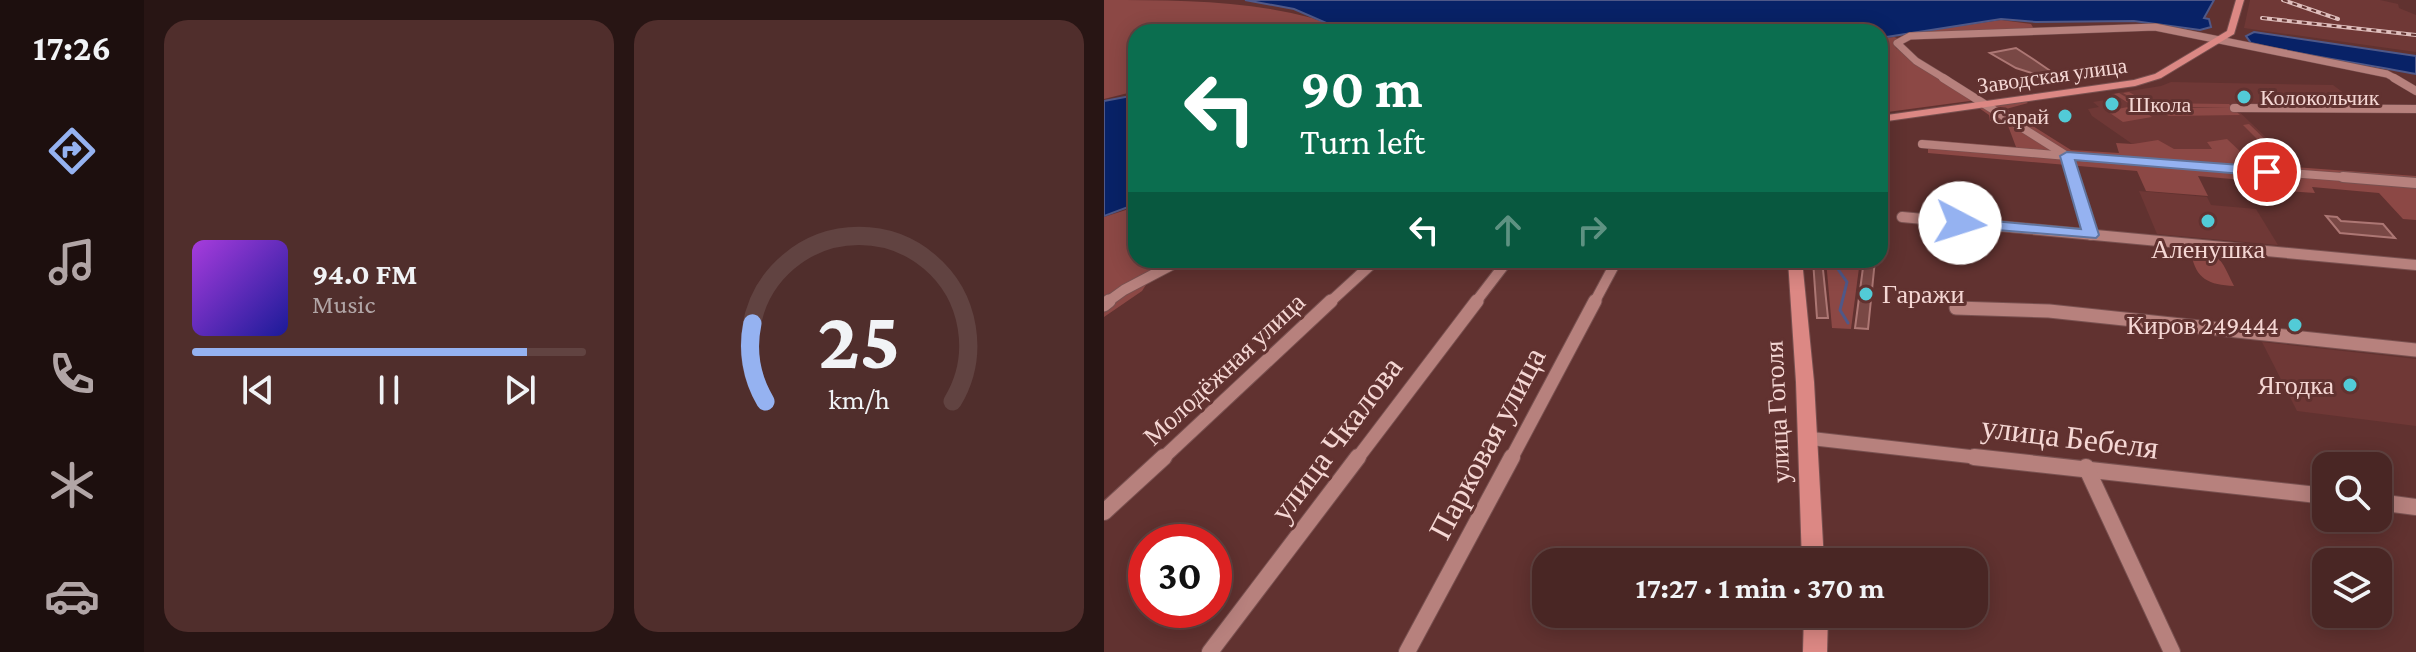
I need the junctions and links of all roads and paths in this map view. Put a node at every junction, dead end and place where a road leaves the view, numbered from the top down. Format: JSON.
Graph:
{"nodes":[{"id":1,"x":2240,"y":0,"type":"edge"},
{"id":2,"x":2220,"y":41,"type":"junction"},
{"id":3,"x":2416,"y":91,"type":"edge"},
{"id":4,"x":1988,"y":104,"type":"junction"},
{"id":5,"x":2234,"y":108,"type":"dead end"},
{"id":6,"x":2416,"y":109,"type":"edge"},
{"id":7,"x":1888,"y":118,"type":"edge"},
{"id":8,"x":1922,"y":144,"type":"dead end"},
{"id":9,"x":2067,"y":156,"type":"junction"},
{"id":10,"x":2415,"y":184,"type":"edge"},
{"id":11,"x":1902,"y":217,"type":"dead end"},
{"id":12,"x":2091,"y":235,"type":"junction"},
{"id":13,"x":2416,"y":265,"type":"edge"},
{"id":14,"x":1166,"y":268,"type":"edge"},
{"id":15,"x":1367,"y":268,"type":"edge"},
{"id":16,"x":1502,"y":268,"type":"edge"},
{"id":17,"x":1613,"y":268,"type":"edge"},
{"id":18,"x":1796,"y":268,"type":"edge"},
{"id":19,"x":1104,"y":305,"type":"edge"},
{"id":20,"x":1956,"y":308,"type":"dead end"},
{"id":21,"x":2416,"y":350,"type":"edge"},
{"id":22,"x":1807,"y":438,"type":"junction"},
{"id":23,"x":2086,"y":467,"type":"junction"},
{"id":24,"x":2312,"y":494,"type":"edge"},
{"id":25,"x":2392,"y":504,"type":"edge"},
{"id":26,"x":2416,"y":507,"type":"edge"},
{"id":27,"x":1104,"y":512,"type":"edge"},
{"id":28,"x":1812,"y":548,"type":"edge"},
{"id":29,"x":1816,"y":628,"type":"edge"},
{"id":30,"x":1210,"y":652,"type":"edge"},
{"id":31,"x":1407,"y":652,"type":"edge"},
{"id":32,"x":1815,"y":652,"type":"edge"},
{"id":33,"x":2172,"y":652,"type":"edge"}],
"edges":[{"from":1,"to":2,"type":"main road"},
{"from":2,"to":3,"type":"street"},
{"from":2,"to":4,"type":"main road","name":"Заводская улица"},
{"from":2,"to":4,"type":"street"},
{"from":4,"to":7,"type":"main road","name":"Заводская улица"},
{"from":4,"to":9,"type":"street"},
{"from":5,"to":6,"type":"street"},
{"from":8,"to":9,"type":"street"},
{"from":9,"to":10,"type":"street"},
{"from":9,"to":12,"type":"street"},
{"from":11,"to":12,"type":"street"},
{"from":12,"to":13,"type":"street"},
{"from":14,"to":19,"type":"street"},
{"from":15,"to":27,"type":"street","name":"Молодёжная улица"},
{"from":16,"to":30,"type":"street","name":"улица Чкалова"},
{"from":17,"to":31,"type":"street","name":"Парковая улица"},
{"from":18,"to":22,"type":"main road","name":"улица Гоголя"},
{"from":20,"to":21,"type":"street"},
{"from":22,"to":23,"type":"street","name":"улица Бебеля"},
{"from":22,"to":28,"type":"main road","name":"улица Гоголя"},
{"from":23,"to":24,"type":"street","name":"улица Бебеля"},
{"from":23,"to":33,"type":"street"},
{"from":25,"to":26,"type":"street"},
{"from":29,"to":32,"type":"main road"}]}
